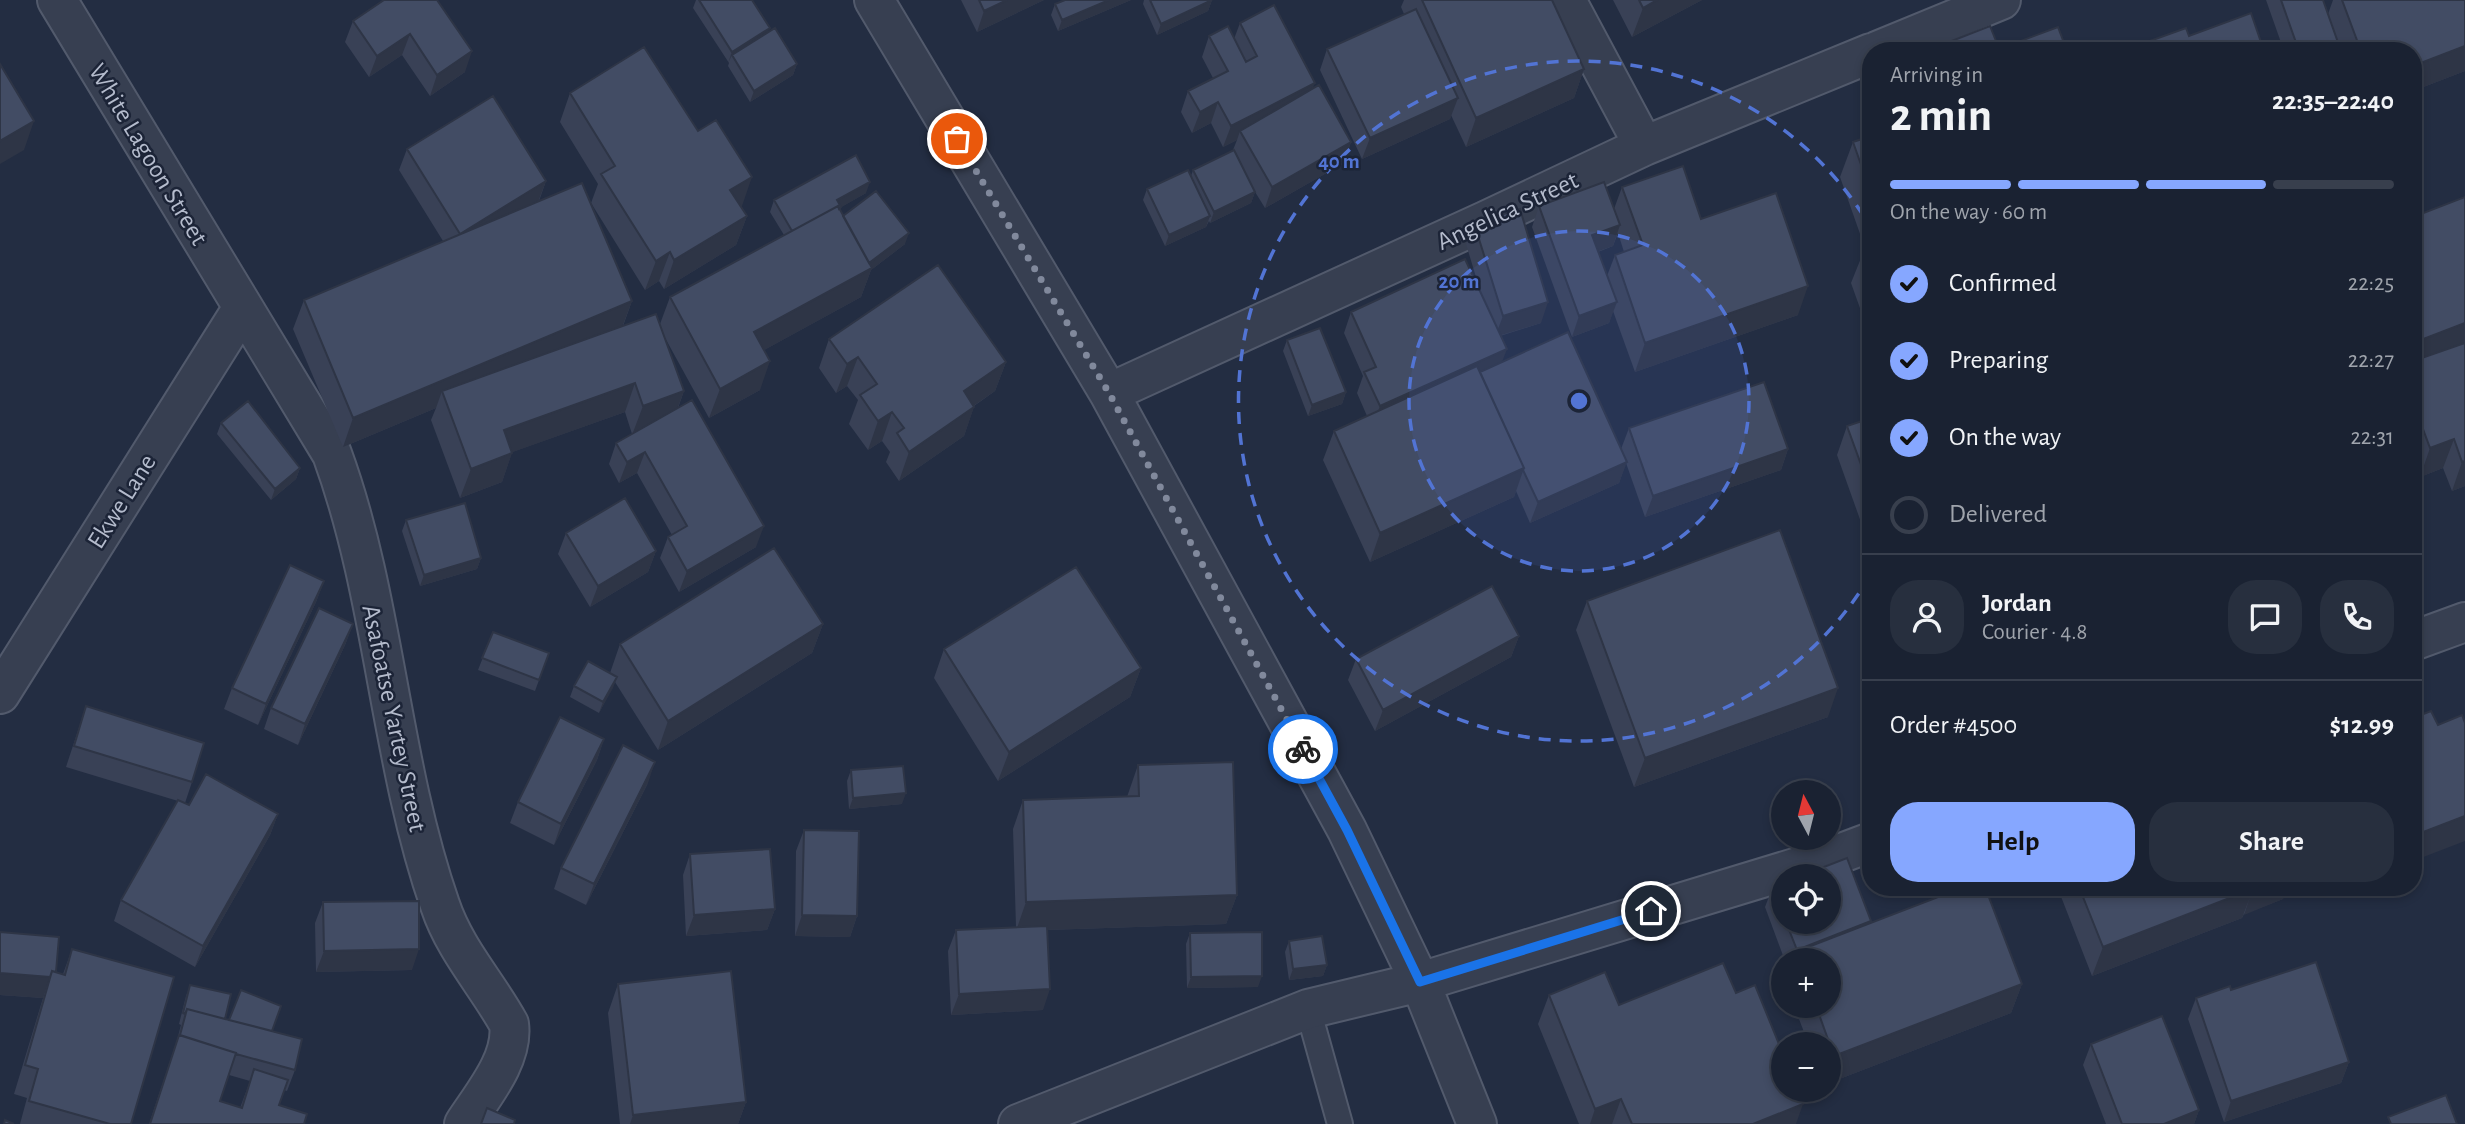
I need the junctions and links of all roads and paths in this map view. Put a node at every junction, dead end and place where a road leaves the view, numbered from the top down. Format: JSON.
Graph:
{"nodes":[{"id":1,"x":57,"y":0,"type":"edge"},
{"id":2,"x":874,"y":0,"type":"edge"},
{"id":3,"x":1566,"y":0,"type":"edge"},
{"id":4,"x":2001,"y":0,"type":"edge"},
{"id":5,"x":1899,"y":42,"type":"edge"},
{"id":6,"x":1862,"y":57,"type":"edge"},
{"id":7,"x":1644,"y":146,"type":"junction"},
{"id":8,"x":242,"y":309,"type":"junction"},
{"id":9,"x":1109,"y":393,"type":"junction"},
{"id":10,"x":2465,"y":622,"type":"edge"},
{"id":11,"x":2422,"y":638,"type":"edge"},
{"id":12,"x":0,"y":694,"type":"edge"},
{"id":13,"x":1862,"y":845,"type":"edge"},
{"id":14,"x":1420,"y":982,"type":"junction"},
{"id":15,"x":1308,"y":1009,"type":"junction"},
{"id":16,"x":464,"y":1124,"type":"edge"},
{"id":17,"x":1018,"y":1124,"type":"edge"},
{"id":18,"x":1340,"y":1124,"type":"edge"},
{"id":19,"x":1477,"y":1124,"type":"edge"}],
"edges":[{"from":1,"to":8,"type":"street","name":"White Lagoon Street"},
{"from":2,"to":9,"type":"street"},
{"from":3,"to":7,"type":"street"},
{"from":4,"to":5,"type":"street"},
{"from":6,"to":7,"type":"street","name":"Angelica Street"},
{"from":7,"to":9,"type":"street","name":"Angelica Street"},
{"from":8,"to":12,"type":"street","name":"Ekwe Lane"},
{"from":8,"to":16,"type":"street","name":"Asafoatse Yartey Street"},
{"from":9,"to":14,"type":"street"},
{"from":10,"to":11,"type":"street"},
{"from":13,"to":14,"type":"street"},
{"from":14,"to":15,"type":"street"},
{"from":14,"to":19,"type":"street"},
{"from":15,"to":17,"type":"street"},
{"from":15,"to":18,"type":"lane"}]}
